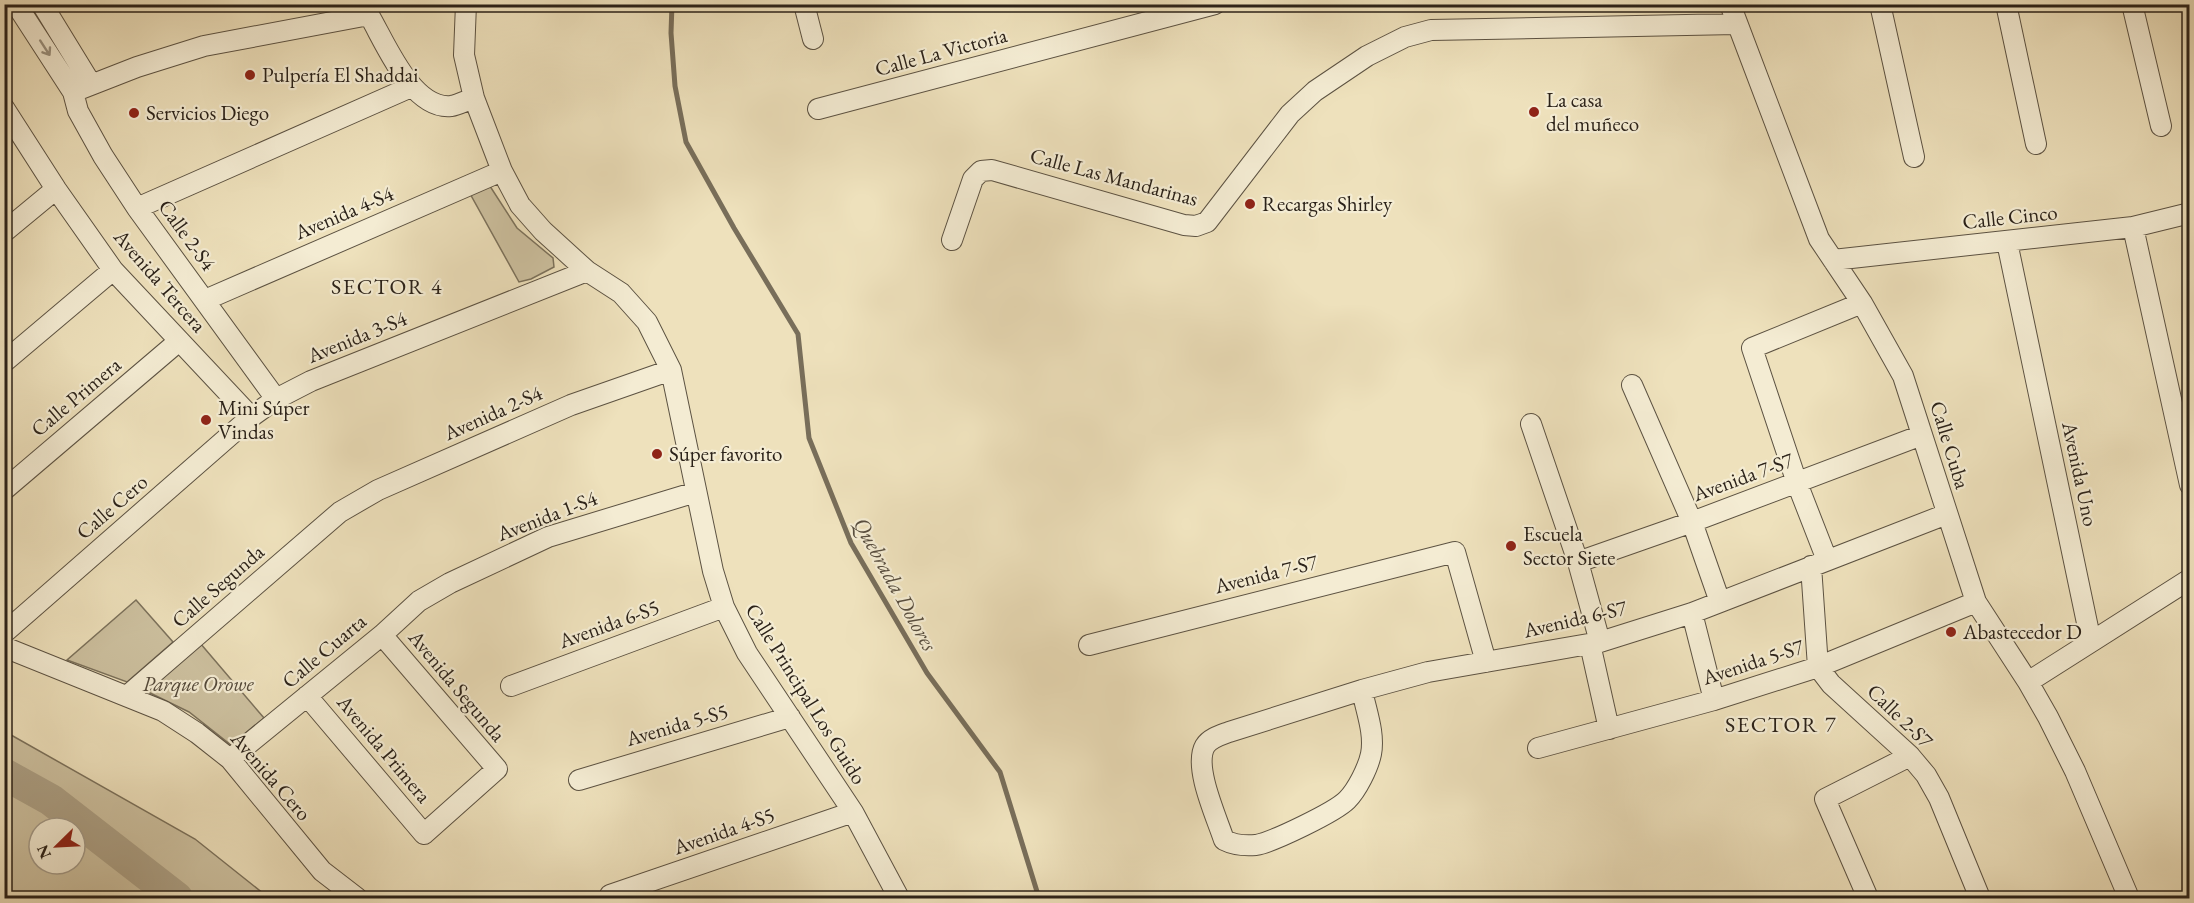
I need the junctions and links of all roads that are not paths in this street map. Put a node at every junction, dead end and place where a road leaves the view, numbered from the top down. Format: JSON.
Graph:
{"nodes":[{"id":1,"x":16,"y":4,"type":"edge"},
{"id":2,"x":42,"y":4,"type":"edge"},
{"id":3,"x":466,"y":4,"type":"edge"},
{"id":4,"x":1215,"y":4,"type":"edge"},
{"id":5,"x":1730,"y":4,"type":"edge"},
{"id":6,"x":1880,"y":4,"type":"edge"},
{"id":7,"x":2006,"y":4,"type":"edge"},
{"id":8,"x":2132,"y":4,"type":"edge"},
{"id":9,"x":808,"y":5,"type":"edge"},
{"id":10,"x":368,"y":10,"type":"edge"},
{"id":11,"x":1736,"y":24,"type":"junction"},
{"id":12,"x":813,"y":39,"type":"dead end"},
{"id":13,"x":411,"y":87,"type":"junction"},
{"id":14,"x":82,"y":88,"type":"junction"},
{"id":15,"x":474,"y":98,"type":"junction"},
{"id":16,"x":818,"y":109,"type":"dead end"},
{"id":17,"x":6,"y":114,"type":"edge"},
{"id":18,"x":2161,"y":126,"type":"dead end"},
{"id":19,"x":2036,"y":144,"type":"dead end"},
{"id":20,"x":1914,"y":157,"type":"dead end"},
{"id":21,"x":502,"y":171,"type":"junction"},
{"id":22,"x":56,"y":189,"type":"junction"},
{"id":23,"x":137,"y":207,"type":"junction"},
{"id":24,"x":2190,"y":213,"type":"edge"},
{"id":25,"x":2133,"y":227,"type":"junction"},
{"id":26,"x":4,"y":232,"type":"edge"},
{"id":27,"x":952,"y":240,"type":"dead end"},
{"id":28,"x":2007,"y":242,"type":"junction"},
{"id":29,"x":1833,"y":260,"type":"junction"},
{"id":30,"x":112,"y":270,"type":"junction"},
{"id":31,"x":587,"y":271,"type":"junction"},
{"id":32,"x":205,"y":300,"type":"junction"},
{"id":33,"x":1863,"y":303,"type":"junction"},
{"id":34,"x":179,"y":341,"type":"junction"},
{"id":35,"x":4,"y":362,"type":"edge"},
{"id":36,"x":671,"y":370,"type":"junction"},
{"id":37,"x":1632,"y":385,"type":"dead end"},
{"id":38,"x":276,"y":399,"type":"junction"},
{"id":39,"x":251,"y":417,"type":"junction"},
{"id":40,"x":1531,"y":424,"type":"dead end"},
{"id":41,"x":1923,"y":435,"type":"junction"},
{"id":42,"x":1797,"y":483,"type":"junction"},
{"id":43,"x":2190,"y":485,"type":"edge"},
{"id":44,"x":4,"y":490,"type":"edge"},
{"id":45,"x":696,"y":492,"type":"junction"},
{"id":46,"x":340,"y":512,"type":"joint"},
{"id":47,"x":1947,"y":514,"type":"junction"},
{"id":48,"x":1692,"y":522,"type":"junction"},
{"id":49,"x":1578,"y":562,"type":"junction"},
{"id":50,"x":1819,"y":563,"type":"junction"},
{"id":51,"x":2190,"y":579,"type":"edge"},
{"id":52,"x":420,"y":600,"type":"joint"},
{"id":53,"x":1720,"y":602,"type":"junction"},
{"id":54,"x":1976,"y":602,"type":"junction"},
{"id":55,"x":723,"y":607,"type":"junction"},
{"id":56,"x":1692,"y":613,"type":"junction"},
{"id":57,"x":4,"y":633,"type":"edge"},
{"id":58,"x":382,"y":635,"type":"junction"},
{"id":59,"x":2091,"y":642,"type":"junction"},
{"id":60,"x":1595,"y":643,"type":"junction"},
{"id":61,"x":1089,"y":645,"type":"dead end"},
{"id":62,"x":4,"y":647,"type":"edge"},
{"id":63,"x":1486,"y":662,"type":"junction"},
{"id":64,"x":1818,"y":667,"type":"junction"},
{"id":65,"x":2028,"y":682,"type":"junction"},
{"id":66,"x":511,"y":686,"type":"dead end"},
{"id":67,"x":1362,"y":690,"type":"junction"},
{"id":68,"x":127,"y":696,"type":"junction"},
{"id":69,"x":307,"y":696,"type":"junction"},
{"id":70,"x":1714,"y":700,"type":"junction"},
{"id":71,"x":790,"y":717,"type":"junction"},
{"id":72,"x":1609,"y":729,"type":"junction"},
{"id":73,"x":1538,"y":748,"type":"dead end"},
{"id":74,"x":1910,"y":756,"type":"junction"},
{"id":75,"x":230,"y":759,"type":"junction"},
{"id":76,"x":579,"y":780,"type":"dead end"},
{"id":77,"x":853,"y":812,"type":"junction"},
{"id":78,"x":424,"y":834,"type":"joint"},
{"id":79,"x":610,"y":895,"type":"dead end"},
{"id":80,"x":357,"y":898,"type":"edge"},
{"id":81,"x":899,"y":898,"type":"edge"},
{"id":82,"x":1868,"y":898,"type":"edge"},
{"id":83,"x":1980,"y":898,"type":"edge"},
{"id":84,"x":2129,"y":898,"type":"edge"}],
"edges":[{"from":1,"to":14,"type":"street","one_way":true},
{"from":2,"to":14,"type":"street"},
{"from":3,"to":15,"type":"street","name":"Calle Principal Los Guido"},
{"from":4,"to":16,"type":"street","name":"Calle La Victoria"},
{"from":5,"to":11,"type":"street","name":"Calle Cuba"},
{"from":6,"to":20,"type":"street"},
{"from":7,"to":19,"type":"street"},
{"from":8,"to":18,"type":"street"},
{"from":9,"to":12,"type":"street"},
{"from":10,"to":13,"type":"street"},
{"from":10,"to":14,"type":"street"},
{"from":11,"to":27,"type":"street","name":"Calle Las Mandarinas"},
{"from":11,"to":29,"type":"street","name":"Calle Cuba"},
{"from":13,"to":15,"type":"street"},
{"from":13,"to":23,"type":"street"},
{"from":14,"to":23,"type":"street","name":"Calle 2-S4"},
{"from":15,"to":21,"type":"street","name":"Calle Principal Los Guido"},
{"from":17,"to":22,"type":"street","name":"Avenida Tercera"},
{"from":21,"to":31,"type":"street","name":"Calle Principal Los Guido"},
{"from":21,"to":32,"type":"street","name":"Avenida 4-S4"},
{"from":22,"to":26,"type":"street"},
{"from":22,"to":30,"type":"street","name":"Avenida Tercera"},
{"from":23,"to":32,"type":"street","name":"Calle 2-S4"},
{"from":24,"to":25,"type":"street","name":"Calle Cinco"},
{"from":25,"to":28,"type":"street","name":"Calle Cinco"},
{"from":25,"to":43,"type":"street"},
{"from":28,"to":29,"type":"street","name":"Calle Cinco"},
{"from":28,"to":59,"type":"street","name":"Avenida Uno"},
{"from":29,"to":33,"type":"street","name":"Calle Cuba"},
{"from":30,"to":34,"type":"street","name":"Avenida Tercera"},
{"from":30,"to":35,"type":"street"},
{"from":31,"to":36,"type":"street","name":"Calle Principal Los Guido"},
{"from":31,"to":38,"type":"street","name":"Avenida 3-S4"},
{"from":32,"to":38,"type":"street","name":"Calle 2-S4"},
{"from":33,"to":41,"type":"street","name":"Calle Cuba"},
{"from":33,"to":42,"type":"street"},
{"from":34,"to":39,"type":"street","name":"Avenida Tercera"},
{"from":34,"to":44,"type":"street","name":"Calle Primera"},
{"from":36,"to":45,"type":"street","name":"Calle Principal Los Guido"},
{"from":36,"to":46,"type":"street","name":"Avenida 2-S4"},
{"from":37,"to":48,"type":"street"},
{"from":38,"to":39,"type":"street","name":"Avenida 3-S4"},
{"from":39,"to":57,"type":"street","name":"Calle Cero"},
{"from":40,"to":49,"type":"street"},
{"from":41,"to":42,"type":"street","name":"Avenida 7-S7"},
{"from":41,"to":47,"type":"street","name":"Calle Cuba"},
{"from":42,"to":48,"type":"street","name":"Avenida 7-S7"},
{"from":42,"to":50,"type":"street"},
{"from":45,"to":52,"type":"street","name":"Avenida 1-S4"},
{"from":45,"to":55,"type":"street","name":"Calle Principal Los Guido"},
{"from":46,"to":68,"type":"street","name":"Calle Segunda"},
{"from":47,"to":50,"type":"street","name":"Avenida 6-S7"},
{"from":47,"to":54,"type":"street","name":"Calle Cuba"},
{"from":48,"to":49,"type":"street","name":"Avenida 7-S7"},
{"from":48,"to":53,"type":"street"},
{"from":49,"to":60,"type":"street"},
{"from":50,"to":53,"type":"street","name":"Avenida 6-S7"},
{"from":50,"to":64,"type":"street"},
{"from":51,"to":59,"type":"street"},
{"from":52,"to":58,"type":"street","name":"Calle Cuarta"},
{"from":53,"to":56,"type":"street","name":"Avenida 6-S7"},
{"from":54,"to":64,"type":"street","name":"Avenida 5-S7"},
{"from":54,"to":65,"type":"street","name":"Calle Cuba"},
{"from":55,"to":66,"type":"street","name":"Avenida 6-S5"},
{"from":55,"to":71,"type":"street","name":"Calle Principal Los Guido"},
{"from":56,"to":60,"type":"street","name":"Avenida 6-S7"},
{"from":56,"to":70,"type":"street"},
{"from":58,"to":69,"type":"street","name":"Calle Cuarta"},
{"from":58,"to":78,"type":"street","name":"Avenida Segunda"},
{"from":59,"to":65,"type":"street"},
{"from":60,"to":63,"type":"street","name":"Avenida 6-S7"},
{"from":60,"to":72,"type":"street"},
{"from":61,"to":63,"type":"street","name":"Avenida 7-S7"},
{"from":62,"to":68,"type":"street","name":"Avenida Cero"},
{"from":63,"to":67,"type":"street","name":"Avenida 6-S7"},
{"from":64,"to":70,"type":"street","name":"Avenida 5-S7"},
{"from":64,"to":74,"type":"street","name":"Calle 2-S7"},
{"from":65,"to":84,"type":"street","name":"Calle Cuba"},
{"from":67,"to":67,"type":"street","name":"Avenida 6-S7"},
{"from":68,"to":75,"type":"street","name":"Avenida Cero"},
{"from":69,"to":75,"type":"street","name":"Calle Cuarta"},
{"from":69,"to":78,"type":"street","name":"Avenida Primera"},
{"from":70,"to":72,"type":"street","name":"Avenida 5-S7"},
{"from":71,"to":76,"type":"street","name":"Avenida 5-S5"},
{"from":71,"to":77,"type":"street","name":"Calle Principal Los Guido"},
{"from":72,"to":73,"type":"street","name":"Avenida 5-S7"},
{"from":74,"to":82,"type":"street"},
{"from":74,"to":83,"type":"street","name":"Calle 2-S7"},
{"from":75,"to":80,"type":"street","name":"Avenida Cero"},
{"from":77,"to":79,"type":"street","name":"Avenida 4-S5"},
{"from":77,"to":81,"type":"street","name":"Calle Principal Los Guido"}]}
